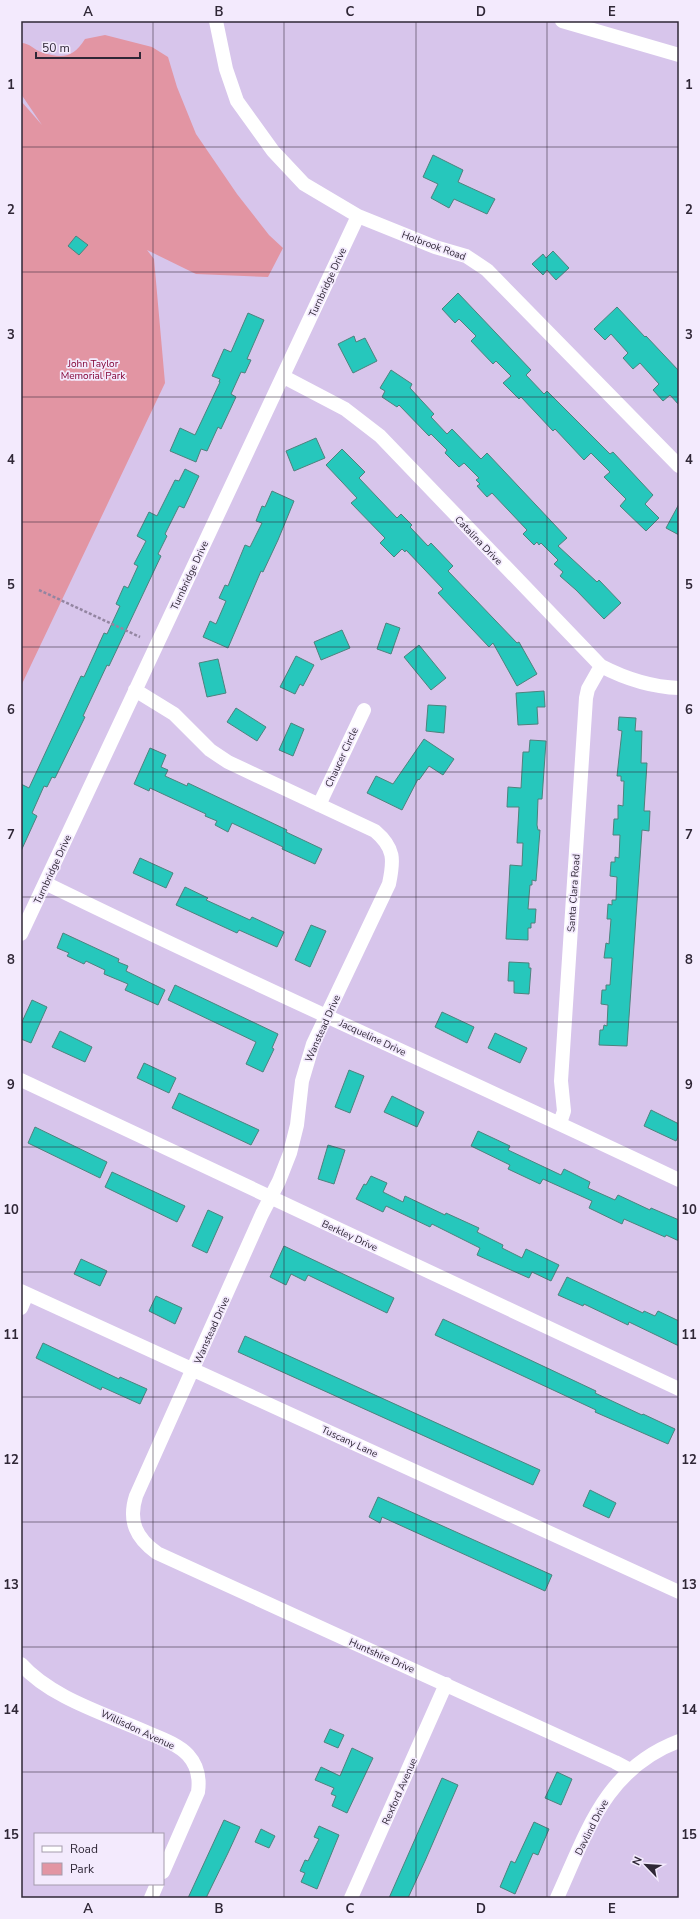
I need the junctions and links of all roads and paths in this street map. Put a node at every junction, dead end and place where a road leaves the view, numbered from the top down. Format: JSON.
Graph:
{"nodes":[{"id":1,"x":216,"y":21,"type":"edge"},
{"id":2,"x":562,"y":21,"type":"edge"},
{"id":3,"x":679,"y":55,"type":"edge"},
{"id":4,"x":358,"y":216,"type":"junction"},
{"id":5,"x":284,"y":377,"type":"junction"},
{"id":6,"x":679,"y":466,"type":"edge"},
{"id":7,"x":39,"y":590,"type":"dead end"},
{"id":8,"x":140,"y":637,"type":"dead end"},
{"id":9,"x":601,"y":666,"type":"junction"},
{"id":10,"x":679,"y":688,"type":"edge"},
{"id":11,"x":135,"y":690,"type":"junction"},
{"id":12,"x":364,"y":710,"type":"dead end"},
{"id":13,"x":319,"y":805,"type":"junction"},
{"id":14,"x":45,"y":883,"type":"junction"},
{"id":15,"x":21,"y":934,"type":"edge"},
{"id":16,"x":326,"y":1016,"type":"junction"},
{"id":17,"x":21,"y":1080,"type":"edge"},
{"id":18,"x":560,"y":1123,"type":"junction"},
{"id":19,"x":679,"y":1180,"type":"edge"},
{"id":20,"x":270,"y":1198,"type":"junction"},
{"id":21,"x":24,"y":1293,"type":"edge"},
{"id":22,"x":21,"y":1308,"type":"edge"},
{"id":23,"x":193,"y":1369,"type":"junction"},
{"id":24,"x":679,"y":1389,"type":"edge"},
{"id":25,"x":138,"y":1536,"type":"joint"},
{"id":26,"x":679,"y":1592,"type":"edge"},
{"id":27,"x":21,"y":1664,"type":"edge"},
{"id":28,"x":446,"y":1684,"type":"junction"},
{"id":29,"x":679,"y":1741,"type":"edge"},
{"id":30,"x":630,"y":1770,"type":"junction"},
{"id":31,"x":164,"y":1870,"type":"edge"},
{"id":32,"x":157,"y":1885,"type":"edge"},
{"id":33,"x":151,"y":1898,"type":"edge"},
{"id":34,"x":351,"y":1898,"type":"edge"},
{"id":35,"x":557,"y":1898,"type":"edge"}],
"edges":[{"from":1,"to":4,"type":"street","name":"Holbrook Road"},
{"from":2,"to":3,"type":"street"},
{"from":4,"to":5,"type":"street","name":"Turnbridge Drive"},
{"from":4,"to":6,"type":"street","name":"Holbrook Road"},
{"from":5,"to":9,"type":"street","name":"Catalina Drive"},
{"from":5,"to":11,"type":"street","name":"Turnbridge Drive"},
{"from":7,"to":8,"type":"path"},
{"from":9,"to":10,"type":"street","name":"Catalina Drive"},
{"from":9,"to":18,"type":"street","name":"Santa Clara Road"},
{"from":11,"to":13,"type":"street","name":"Wanstead Drive"},
{"from":11,"to":14,"type":"street","name":"Turnbridge Drive"},
{"from":12,"to":13,"type":"street","name":"Chaucer Circle"},
{"from":13,"to":16,"type":"street","name":"Wanstead Drive"},
{"from":14,"to":15,"type":"street","name":"Turnbridge Drive"},
{"from":14,"to":16,"type":"street","name":"Jacqueline Drive"},
{"from":16,"to":18,"type":"street","name":"Jacqueline Drive"},
{"from":16,"to":20,"type":"street","name":"Wanstead Drive"},
{"from":17,"to":20,"type":"street","name":"Berkley Drive"},
{"from":18,"to":19,"type":"street","name":"Jacqueline Drive"},
{"from":20,"to":23,"type":"street","name":"Wanstead Drive"},
{"from":20,"to":24,"type":"street","name":"Berkley Drive"},
{"from":21,"to":22,"type":"street"},
{"from":21,"to":23,"type":"street","name":"Tuscany Lane"},
{"from":23,"to":25,"type":"street","name":"Wanstead Drive"},
{"from":23,"to":26,"type":"street","name":"Tuscany Lane"},
{"from":25,"to":28,"type":"street","name":"Huntshire Drive"},
{"from":27,"to":31,"type":"street","name":"Willisdon Avenue"},
{"from":28,"to":30,"type":"street","name":"Huntshire Drive"},
{"from":28,"to":34,"type":"street","name":"Rexford Avenue"},
{"from":29,"to":30,"type":"street","name":"Davlind Drive"},
{"from":30,"to":35,"type":"street","name":"Davlind Drive"},
{"from":32,"to":33,"type":"street"}]}
